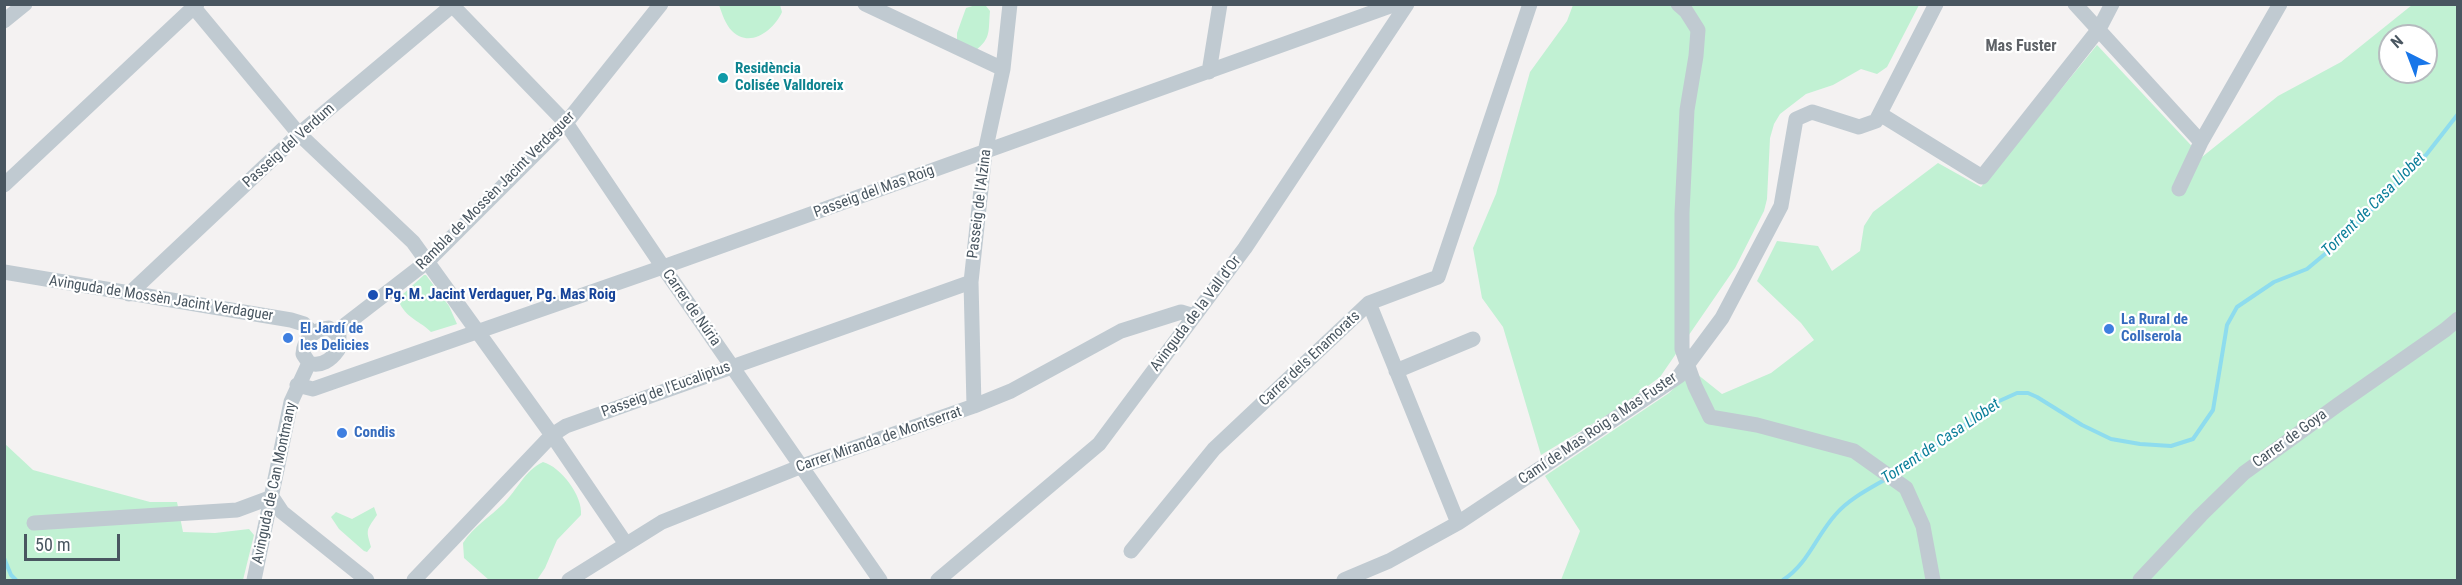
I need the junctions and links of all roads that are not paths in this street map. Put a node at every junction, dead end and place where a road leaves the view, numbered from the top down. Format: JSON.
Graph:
{"nodes":[{"id":1,"x":25,"y":4,"type":"edge"},
{"id":2,"x":661,"y":4,"type":"edge"},
{"id":3,"x":865,"y":4,"type":"edge"},
{"id":4,"x":1010,"y":4,"type":"edge"},
{"id":5,"x":1220,"y":4,"type":"edge"},
{"id":6,"x":1396,"y":4,"type":"edge"},
{"id":7,"x":1407,"y":4,"type":"edge"},
{"id":8,"x":1530,"y":4,"type":"edge"},
{"id":9,"x":1678,"y":4,"type":"edge"},
{"id":10,"x":1936,"y":4,"type":"edge"},
{"id":11,"x":2075,"y":4,"type":"edge"},
{"id":12,"x":2112,"y":4,"type":"edge"},
{"id":13,"x":2280,"y":4,"type":"edge"},
{"id":14,"x":453,"y":5,"type":"edge"},
{"id":15,"x":194,"y":6,"type":"edge"},
{"id":16,"x":4,"y":21,"type":"edge"},
{"id":17,"x":2099,"y":29,"type":"junction"},
{"id":18,"x":1003,"y":69,"type":"junction"},
{"id":19,"x":1209,"y":72,"type":"junction"},
{"id":20,"x":1880,"y":114,"type":"junction"},
{"id":21,"x":566,"y":123,"type":"junction"},
{"id":22,"x":299,"y":134,"type":"junction"},
{"id":23,"x":2202,"y":142,"type":"junction"},
{"id":24,"x":985,"y":152,"type":"junction"},
{"id":25,"x":4,"y":185,"type":"edge"},
{"id":26,"x":2179,"y":189,"type":"dead end"},
{"id":27,"x":428,"y":261,"type":"junction"},
{"id":28,"x":663,"y":267,"type":"junction"},
{"id":29,"x":4,"y":272,"type":"edge"},
{"id":30,"x":970,"y":282,"type":"junction"},
{"id":31,"x":129,"y":294,"type":"junction"},
{"id":32,"x":1369,"y":303,"type":"junction"},
{"id":33,"x":1194,"y":316,"type":"junction"},
{"id":34,"x":2457,"y":319,"type":"edge"},
{"id":35,"x":476,"y":331,"type":"junction"},
{"id":36,"x":336,"y":332,"type":"junction"},
{"id":37,"x":314,"y":333,"type":"junction"},
{"id":38,"x":1473,"y":339,"type":"dead end"},
{"id":39,"x":335,"y":354,"type":"junction"},
{"id":40,"x":309,"y":363,"type":"junction"},
{"id":41,"x":1687,"y":366,"type":"junction"},
{"id":42,"x":733,"y":367,"type":"junction"},
{"id":43,"x":1396,"y":371,"type":"junction"},
{"id":44,"x":350,"y":376,"type":"junction"},
{"id":45,"x":297,"y":385,"type":"junction"},
{"id":46,"x":974,"y":406,"type":"junction"},
{"id":47,"x":552,"y":435,"type":"junction"},
{"id":48,"x":802,"y":466,"type":"junction"},
{"id":49,"x":272,"y":497,"type":"junction"},
{"id":50,"x":34,"y":523,"type":"dead end"},
{"id":51,"x":1458,"y":523,"type":"junction"},
{"id":52,"x":626,"y":544,"type":"junction"},
{"id":53,"x":1131,"y":551,"type":"dead end"},
{"id":54,"x":254,"y":580,"type":"edge"},
{"id":55,"x":367,"y":580,"type":"edge"},
{"id":56,"x":414,"y":580,"type":"edge"},
{"id":57,"x":569,"y":580,"type":"edge"},
{"id":58,"x":880,"y":580,"type":"edge"},
{"id":59,"x":938,"y":580,"type":"edge"},
{"id":60,"x":1344,"y":580,"type":"edge"},
{"id":61,"x":1933,"y":580,"type":"edge"},
{"id":62,"x":2140,"y":580,"type":"edge"}],
"edges":[{"from":1,"to":16,"type":"street"},
{"from":2,"to":21,"type":"street","name":"Rambla de Mossèn Jacint Verdaguer"},
{"from":3,"to":18,"type":"street"},
{"from":4,"to":18,"type":"street","name":"Passeig de l'Alzina"},
{"from":5,"to":19,"type":"street"},
{"from":6,"to":19,"type":"street","name":"Passeig del Mas Roig"},
{"from":7,"to":33,"type":"street","name":"Avinguda de la Vall d'Or"},
{"from":8,"to":32,"type":"street","name":"Carrer dels Enamorats"},
{"from":9,"to":41,"type":"street"},
{"from":10,"to":20,"type":"street"},
{"from":11,"to":17,"type":"street"},
{"from":12,"to":17,"type":"street"},
{"from":13,"to":23,"type":"street"},
{"from":14,"to":21,"type":"street","name":"Carrer de Núria"},
{"from":14,"to":22,"type":"street","name":"Passeig del Verdum"},
{"from":15,"to":22,"type":"street"},
{"from":15,"to":25,"type":"street"},
{"from":17,"to":20,"type":"street"},
{"from":17,"to":23,"type":"street"},
{"from":18,"to":24,"type":"street","name":"Passeig de l'Alzina"},
{"from":19,"to":24,"type":"street","name":"Passeig del Mas Roig"},
{"from":20,"to":41,"type":"street","name":"Camí de Mas Roig a Mas Fuster"},
{"from":21,"to":27,"type":"street","name":"Rambla de Mossèn Jacint Verdaguer"},
{"from":21,"to":28,"type":"street","name":"Carrer de Núria"},
{"from":22,"to":27,"type":"street"},
{"from":22,"to":31,"type":"street","name":"Passeig del Verdum"},
{"from":23,"to":26,"type":"street"},
{"from":24,"to":28,"type":"street","name":"Passeig del Mas Roig"},
{"from":24,"to":30,"type":"street","name":"Passeig de l'Alzina"},
{"from":27,"to":35,"type":"street"},
{"from":27,"to":36,"type":"street","name":"Rambla de Mossèn Jacint Verdaguer"},
{"from":28,"to":35,"type":"street","name":"Passeig del Mas Roig"},
{"from":28,"to":42,"type":"street","name":"Carrer de Núria"},
{"from":29,"to":31,"type":"street","name":"Avinguda de Mossèn Jacint Verdaguer"},
{"from":30,"to":42,"type":"street","name":"Passeig de l'Eucaliptus"},
{"from":30,"to":46,"type":"street","name":"Passeig de l'Alzina"},
{"from":31,"to":37,"type":"street","name":"Avinguda de Mossèn Jacint Verdaguer"},
{"from":32,"to":43,"type":"street"},
{"from":32,"to":53,"type":"street","name":"Carrer dels Enamorats"},
{"from":33,"to":46,"type":"street","name":"Carrer Miranda de Montserrat"},
{"from":33,"to":59,"type":"street","name":"Avinguda de la Vall d'Or"},
{"from":34,"to":62,"type":"street","name":"Carrer de Goya"},
{"from":35,"to":44,"type":"street","name":"Passeig del Mas Roig"},
{"from":35,"to":47,"type":"street"},
{"from":36,"to":37,"type":"street"},
{"from":36,"to":39,"type":"street"},
{"from":37,"to":40,"type":"street"},
{"from":38,"to":43,"type":"street"},
{"from":39,"to":40,"type":"street"},
{"from":39,"to":44,"type":"street"},
{"from":40,"to":45,"type":"street","name":"Avinguda de Can Montmany"},
{"from":41,"to":51,"type":"street","name":"Camí de Mas Roig a Mas Fuster"},
{"from":41,"to":61,"type":"street"},
{"from":42,"to":47,"type":"street","name":"Passeig de l'Eucaliptus"},
{"from":42,"to":48,"type":"street","name":"Carrer de Núria"},
{"from":43,"to":51,"type":"street"},
{"from":44,"to":45,"type":"street","name":"Passeig del Mas Roig"},
{"from":45,"to":49,"type":"street","name":"Avinguda de Can Montmany"},
{"from":46,"to":48,"type":"street","name":"Carrer Miranda de Montserrat"},
{"from":47,"to":52,"type":"street"},
{"from":47,"to":56,"type":"street","name":"Passeig de l'Eucaliptus"},
{"from":48,"to":52,"type":"street","name":"Carrer Miranda de Montserrat"},
{"from":48,"to":58,"type":"street","name":"Carrer de Núria"},
{"from":49,"to":50,"type":"street"},
{"from":49,"to":54,"type":"street","name":"Avinguda de Can Montmany"},
{"from":49,"to":55,"type":"street"},
{"from":51,"to":60,"type":"street","name":"Camí de Mas Roig a Mas Fuster"},
{"from":52,"to":57,"type":"street","name":"Carrer Miranda de Montserrat"}]}
